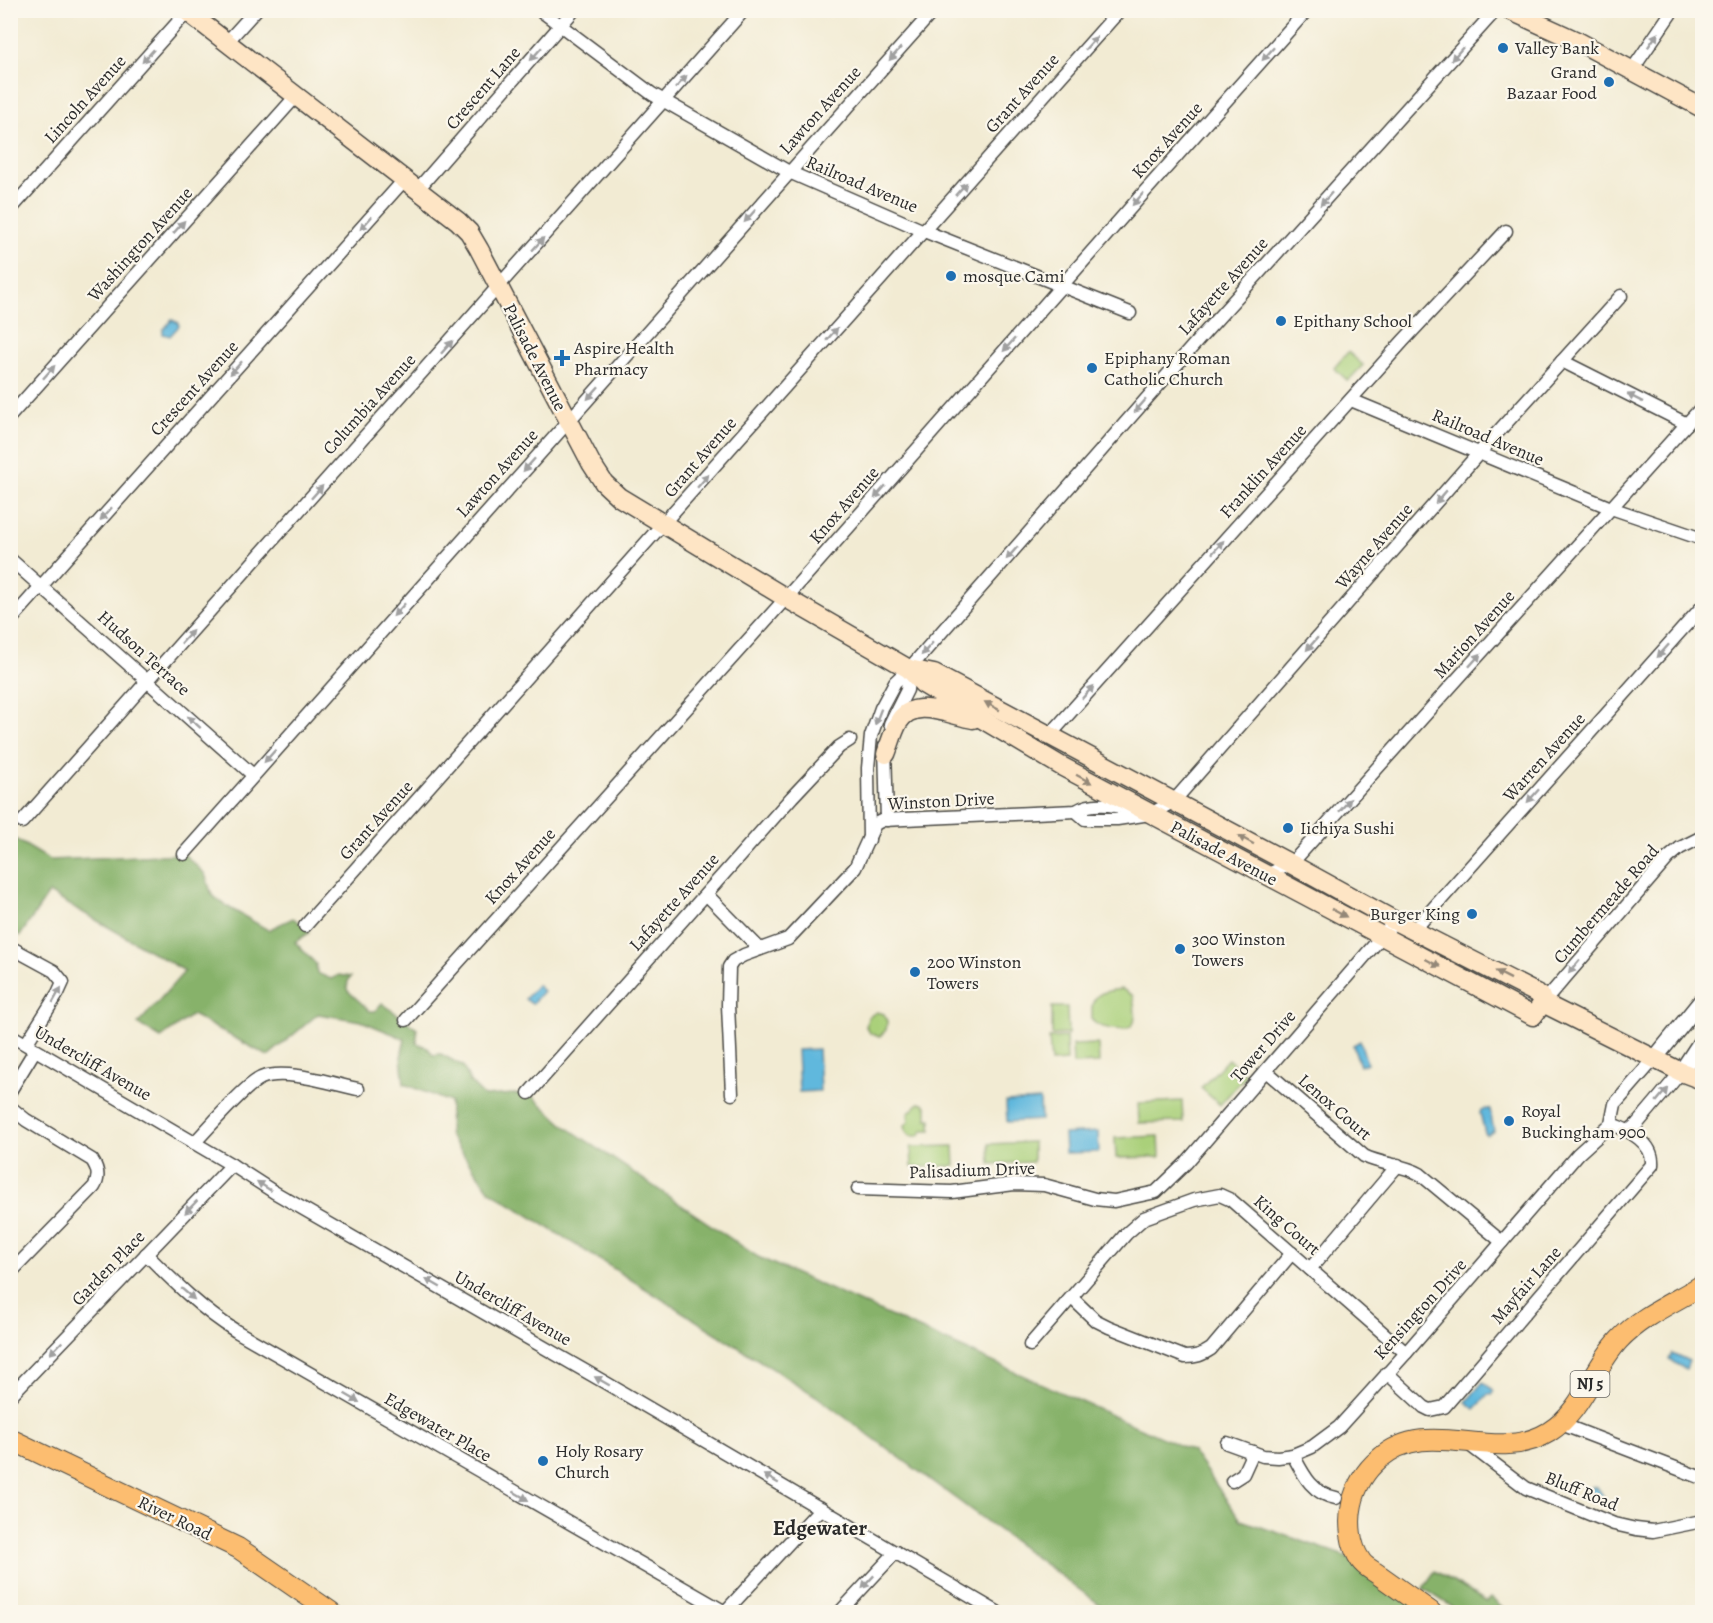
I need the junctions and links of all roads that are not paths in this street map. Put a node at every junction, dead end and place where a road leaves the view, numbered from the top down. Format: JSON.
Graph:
{"nodes":[{"id":1,"x":256,"y":10,"type":"edge"},
{"id":2,"x":540,"y":10,"type":"edge"},
{"id":3,"x":574,"y":10,"type":"edge"},
{"id":4,"x":744,"y":10,"type":"edge"},
{"id":5,"x":934,"y":10,"type":"edge"},
{"id":6,"x":1120,"y":10,"type":"edge"},
{"id":7,"x":1307,"y":10,"type":"edge"},
{"id":8,"x":1496,"y":10,"type":"edge"},
{"id":9,"x":1509,"y":10,"type":"edge"},
{"id":10,"x":1673,"y":10,"type":"edge"},
{"id":11,"x":186,"y":11,"type":"edge"},
{"id":12,"x":561,"y":26,"type":"junction"},
{"id":13,"x":228,"y":42,"type":"junction"},
{"id":14,"x":1632,"y":70,"type":"junction"},
{"id":15,"x":297,"y":95,"type":"junction"},
{"id":16,"x":664,"y":100,"type":"junction"},
{"id":17,"x":1702,"y":108,"type":"edge"},
{"id":18,"x":789,"y":172,"type":"junction"},
{"id":19,"x":412,"y":184,"type":"junction"},
{"id":20,"x":10,"y":210,"type":"edge"},
{"id":21,"x":924,"y":231,"type":"junction"},
{"id":22,"x":1506,"y":231,"type":"dead end"},
{"id":23,"x":1061,"y":287,"type":"junction"},
{"id":24,"x":499,"y":288,"type":"junction"},
{"id":25,"x":1621,"y":296,"type":"dead end"},
{"id":26,"x":1130,"y":313,"type":"dead end"},
{"id":27,"x":1562,"y":361,"type":"junction"},
{"id":28,"x":1351,"y":400,"type":"junction"},
{"id":29,"x":1702,"y":407,"type":"edge"},
{"id":30,"x":10,"y":416,"type":"edge"},
{"id":31,"x":568,"y":421,"type":"junction"},
{"id":32,"x":1687,"y":424,"type":"junction"},
{"id":33,"x":1479,"y":453,"type":"junction"},
{"id":34,"x":1611,"y":508,"type":"junction"},
{"id":35,"x":664,"y":524,"type":"junction"},
{"id":36,"x":1702,"y":539,"type":"edge"},
{"id":37,"x":10,"y":559,"type":"edge"},
{"id":38,"x":41,"y":586,"type":"junction"},
{"id":39,"x":786,"y":598,"type":"junction"},
{"id":40,"x":1702,"y":607,"type":"edge"},
{"id":41,"x":10,"y":621,"type":"edge"},
{"id":42,"x":909,"y":669,"type":"junction"},
{"id":43,"x":148,"y":681,"type":"junction"},
{"id":44,"x":986,"y":723,"type":"junction"},
{"id":45,"x":1049,"y":736,"type":"junction"},
{"id":46,"x":850,"y":740,"type":"dead end"},
{"id":47,"x":886,"y":754,"type":"junction"},
{"id":48,"x":254,"y":775,"type":"junction"},
{"id":49,"x":1173,"y":802,"type":"junction"},
{"id":50,"x":1150,"y":814,"type":"junction"},
{"id":51,"x":887,"y":820,"type":"junction"},
{"id":52,"x":22,"y":822,"type":"dead end"},
{"id":53,"x":1702,"y":837,"type":"edge"},
{"id":54,"x":869,"y":840,"type":"junction"},
{"id":55,"x":184,"y":854,"type":"dead end"},
{"id":56,"x":1291,"y":864,"type":"junction"},
{"id":57,"x":1266,"y":875,"type":"junction"},
{"id":58,"x":706,"y":894,"type":"junction"},
{"id":59,"x":1395,"y":921,"type":"junction"},
{"id":60,"x":305,"y":926,"type":"dead end"},
{"id":61,"x":1413,"y":930,"type":"junction"},
{"id":62,"x":1382,"y":935,"type":"junction"},
{"id":63,"x":10,"y":947,"type":"edge"},
{"id":64,"x":760,"y":949,"type":"junction"},
{"id":65,"x":1702,"y":1000,"type":"edge"},
{"id":66,"x":1543,"y":1003,"type":"junction"},
{"id":67,"x":406,"y":1020,"type":"dead end"},
{"id":68,"x":10,"y":1035,"type":"edge"},
{"id":69,"x":1702,"y":1040,"type":"edge"},
{"id":70,"x":30,"y":1047,"type":"junction"},
{"id":71,"x":1655,"y":1058,"type":"junction"},
{"id":72,"x":1266,"y":1071,"type":"junction"},
{"id":73,"x":1681,"y":1072,"type":"junction"},
{"id":74,"x":1702,"y":1080,"type":"edge"},
{"id":75,"x":358,"y":1089,"type":"dead end"},
{"id":76,"x":10,"y":1091,"type":"edge"},
{"id":77,"x":529,"y":1093,"type":"dead end"},
{"id":78,"x":732,"y":1094,"type":"dead end"},
{"id":79,"x":10,"y":1107,"type":"edge"},
{"id":80,"x":1611,"y":1124,"type":"junction"},
{"id":81,"x":1630,"y":1130,"type":"junction"},
{"id":82,"x":194,"y":1143,"type":"junction"},
{"id":83,"x":232,"y":1165,"type":"junction"},
{"id":84,"x":1398,"y":1165,"type":"junction"},
{"id":85,"x":858,"y":1189,"type":"dead end"},
{"id":86,"x":1156,"y":1192,"type":"joint"},
{"id":87,"x":1502,"y":1242,"type":"junction"},
{"id":88,"x":146,"y":1254,"type":"junction"},
{"id":89,"x":1292,"y":1254,"type":"junction"},
{"id":90,"x":1310,"y":1269,"type":"junction"},
{"id":91,"x":10,"y":1273,"type":"edge"},
{"id":92,"x":1702,"y":1286,"type":"edge"},
{"id":93,"x":1072,"y":1298,"type":"junction"},
{"id":94,"x":1030,"y":1344,"type":"dead end"},
{"id":95,"x":1406,"y":1353,"type":"junction"},
{"id":96,"x":1387,"y":1373,"type":"junction"},
{"id":97,"x":10,"y":1396,"type":"edge"},
{"id":98,"x":1561,"y":1424,"type":"junction"},
{"id":99,"x":10,"y":1439,"type":"edge"},
{"id":100,"x":1464,"y":1441,"type":"junction"},
{"id":101,"x":1227,"y":1443,"type":"dead end"},
{"id":102,"x":1253,"y":1452,"type":"junction"},
{"id":103,"x":1293,"y":1455,"type":"junction"},
{"id":104,"x":1702,"y":1478,"type":"edge"},
{"id":105,"x":1232,"y":1481,"type":"dead end"},
{"id":106,"x":1336,"y":1498,"type":"dead end"},
{"id":107,"x":821,"y":1509,"type":"junction"},
{"id":108,"x":1702,"y":1521,"type":"edge"},
{"id":109,"x":896,"y":1552,"type":"junction"},
{"id":110,"x":319,"y":1609,"type":"edge"},
{"id":111,"x":726,"y":1612,"type":"edge"},
{"id":112,"x":840,"y":1612,"type":"edge"},
{"id":113,"x":997,"y":1612,"type":"edge"},
{"id":114,"x":1431,"y":1612,"type":"edge"}],
"edges":[{"from":1,"to":13,"type":"street"},
{"from":2,"to":12,"type":"street","name":"Railroad Avenue"},
{"from":3,"to":12,"type":"street","name":"Crescent Lane"},
{"from":16,"to":4,"type":"street","name":"Columbia Avenue","one_way":true},
{"from":5,"to":18,"type":"street","name":"Lawton Avenue","one_way":true},
{"from":21,"to":6,"type":"street","name":"Grant Avenue","one_way":true},
{"from":7,"to":23,"type":"street","name":"Knox Avenue","one_way":true},
{"from":8,"to":42,"type":"street","name":"Lafayette Avenue","one_way":true},
{"from":9,"to":14,"type":"main road"},
{"from":14,"to":10,"type":"street","one_way":true},
{"from":11,"to":13,"type":"main road","name":"Palisade Avenue"},
{"from":11,"to":20,"type":"street","name":"Lincoln Avenue","one_way":true},
{"from":12,"to":16,"type":"street","name":"Railroad Avenue"},
{"from":12,"to":19,"type":"street","name":"Crescent Lane","one_way":true},
{"from":13,"to":15,"type":"main road","name":"Palisade Avenue"},
{"from":14,"to":17,"type":"main road"},
{"from":15,"to":19,"type":"main road","name":"Palisade Avenue"},
{"from":30,"to":15,"type":"street","name":"Washington Avenue","one_way":true},
{"from":16,"to":18,"type":"street","name":"Railroad Avenue"},
{"from":24,"to":16,"type":"street","name":"Columbia Avenue","one_way":true},
{"from":18,"to":21,"type":"street","name":"Railroad Avenue"},
{"from":18,"to":31,"type":"street","name":"Lawton Avenue","one_way":true},
{"from":19,"to":24,"type":"main road","name":"Palisade Avenue"},
{"from":19,"to":38,"type":"street","name":"Crescent Avenue","one_way":true},
{"from":21,"to":23,"type":"street","name":"Railroad Avenue"},
{"from":35,"to":21,"type":"street","name":"Grant Avenue","one_way":true},
{"from":22,"to":28,"type":"street","name":"Franklin Avenue"},
{"from":23,"to":26,"type":"street","name":"Railroad Avenue"},
{"from":23,"to":39,"type":"street","name":"Knox Avenue","one_way":true},
{"from":24,"to":31,"type":"main road","name":"Palisade Avenue"},
{"from":43,"to":24,"type":"street","name":"Columbia Avenue","one_way":true},
{"from":25,"to":27,"type":"street","name":"Wayne Avenue"},
{"from":32,"to":27,"type":"street","one_way":true},
{"from":27,"to":33,"type":"street","name":"Wayne Avenue"},
{"from":28,"to":33,"type":"street","name":"Railroad Avenue"},
{"from":45,"to":28,"type":"street","name":"Franklin Avenue","one_way":true},
{"from":29,"to":32,"type":"street","name":"Marion Avenue"},
{"from":31,"to":35,"type":"main road","name":"Palisade Avenue"},
{"from":31,"to":48,"type":"street","name":"Lawton Avenue","one_way":true},
{"from":32,"to":34,"type":"street","name":"Marion Avenue"},
{"from":33,"to":34,"type":"street","name":"Railroad Avenue"},
{"from":33,"to":49,"type":"street","name":"Wayne Avenue","one_way":true},
{"from":34,"to":36,"type":"street","name":"Railroad Avenue"},
{"from":56,"to":34,"type":"street","name":"Marion Avenue","one_way":true},
{"from":35,"to":39,"type":"main road","name":"Palisade Avenue"},
{"from":35,"to":60,"type":"street","name":"Grant Avenue"},
{"from":37,"to":38,"type":"street","name":"Hudson Terrace"},
{"from":38,"to":41,"type":"street","name":"Crescent Avenue"},
{"from":38,"to":43,"type":"street","name":"Hudson Terrace"},
{"from":39,"to":42,"type":"main road","name":"Palisade Avenue"},
{"from":39,"to":67,"type":"street","name":"Knox Avenue"},
{"from":40,"to":61,"type":"street","name":"Warren Avenue","one_way":true},
{"from":42,"to":44,"type":"main road","name":"Palisade Avenue"},
{"from":45,"to":42,"type":"main road","name":"Palisade Avenue","one_way":true},
{"from":42,"to":47,"type":"street"},
{"from":42,"to":54,"type":"street","name":"Lafayette Avenue","one_way":true},
{"from":48,"to":43,"type":"street","name":"Hudson Terrace","one_way":true},
{"from":43,"to":52,"type":"street","name":"Columbia Avenue"},
{"from":44,"to":45,"type":"main road"},
{"from":44,"to":47,"type":"main road"},
{"from":44,"to":50,"type":"main road","name":"Palisade Avenue","one_way":true},
{"from":45,"to":49,"type":"main road","name":"Palisade Avenue"},
{"from":46,"to":58,"type":"street","name":"Lafayette Avenue"},
{"from":47,"to":51,"type":"street"},
{"from":48,"to":55,"type":"street","name":"Lawton Avenue"},
{"from":49,"to":50,"type":"street","name":"Wayne Avenue"},
{"from":56,"to":49,"type":"main road","name":"Palisade Avenue","one_way":true},
{"from":50,"to":51,"type":"street","name":"Winston Drive"},
{"from":50,"to":57,"type":"main road","name":"Palisade Avenue"},
{"from":51,"to":54,"type":"street","name":"Winston Drive"},
{"from":53,"to":66,"type":"street","name":"Cumbermeade Road","one_way":true},
{"from":54,"to":64,"type":"street","name":"Winston Drive"},
{"from":56,"to":57,"type":"street","name":"Marion Avenue"},
{"from":56,"to":59,"type":"main road","name":"Palisade Avenue"},
{"from":57,"to":62,"type":"main road","name":"Palisade Avenue","one_way":true},
{"from":58,"to":64,"type":"street"},
{"from":58,"to":77,"type":"street","name":"Lafayette Avenue"},
{"from":59,"to":61,"type":"main road","name":"Palisade Avenue"},
{"from":59,"to":62,"type":"street","name":"Tower Drive"},
{"from":66,"to":61,"type":"main road","name":"Palisade Avenue","one_way":true},
{"from":62,"to":66,"type":"main road","name":"Palisade Avenue","one_way":true},
{"from":62,"to":72,"type":"street","name":"Tower Drive"},
{"from":70,"to":63,"type":"street","one_way":true},
{"from":64,"to":78,"type":"street","name":"Winston Drive"},
{"from":65,"to":71,"type":"street"},
{"from":66,"to":71,"type":"main road","name":"Palisade Avenue"},
{"from":68,"to":70,"type":"street","name":"Undercliff Avenue"},
{"from":69,"to":73,"type":"street"},
{"from":70,"to":76,"type":"street"},
{"from":70,"to":82,"type":"street","name":"Undercliff Avenue"},
{"from":71,"to":73,"type":"main road","name":"Palisade Avenue"},
{"from":71,"to":80,"type":"street","name":"Kensington Drive"},
{"from":72,"to":84,"type":"street","name":"Lenox Court"},
{"from":72,"to":86,"type":"street","name":"Tower Drive"},
{"from":73,"to":74,"type":"main road","name":"Palisade Avenue"},
{"from":81,"to":73,"type":"street","one_way":true},
{"from":75,"to":82,"type":"street"},
{"from":79,"to":91,"type":"street"},
{"from":80,"to":81,"type":"street"},
{"from":80,"to":87,"type":"street","name":"Kensington Drive"},
{"from":81,"to":96,"type":"street","name":"Mayfair Lane"},
{"from":82,"to":83,"type":"street","name":"Undercliff Avenue"},
{"from":83,"to":88,"type":"street","name":"Garden Place","one_way":true},
{"from":107,"to":83,"type":"street","name":"Undercliff Avenue","one_way":true},
{"from":84,"to":87,"type":"street","name":"Lenox Court"},
{"from":84,"to":90,"type":"street"},
{"from":85,"to":86,"type":"street","name":"Palisadium Drive"},
{"from":87,"to":95,"type":"street","name":"Kensington Drive"},
{"from":88,"to":97,"type":"street","name":"Garden Place","one_way":true},
{"from":88,"to":111,"type":"street","name":"Edgewater Place","one_way":true},
{"from":89,"to":90,"type":"street","name":"King Court"},
{"from":89,"to":93,"type":"street","name":"King Court"},
{"from":89,"to":93,"type":"street"},
{"from":90,"to":95,"type":"street","name":"King Court"},
{"from":92,"to":98,"type":"main road","number":"NJ 5"},
{"from":93,"to":94,"type":"street"},
{"from":95,"to":96,"type":"street","name":"Kensington Drive"},
{"from":96,"to":103,"type":"street","name":"Kensington Drive"},
{"from":98,"to":100,"type":"main road","number":"NJ 5"},
{"from":98,"to":104,"type":"street"},
{"from":99,"to":110,"type":"main road","name":"River Road"},
{"from":100,"to":108,"type":"street","name":"Bluff Road"},
{"from":100,"to":114,"type":"main road","number":"NJ 5"},
{"from":101,"to":102,"type":"street","name":"Kensington Drive"},
{"from":102,"to":103,"type":"street","name":"Kensington Drive"},
{"from":102,"to":105,"type":"street"},
{"from":103,"to":106,"type":"street"},
{"from":107,"to":109,"type":"street","name":"Undercliff Avenue"},
{"from":107,"to":111,"type":"street"},
{"from":109,"to":112,"type":"street","one_way":true},
{"from":109,"to":113,"type":"street","name":"Undercliff Avenue"}]}
